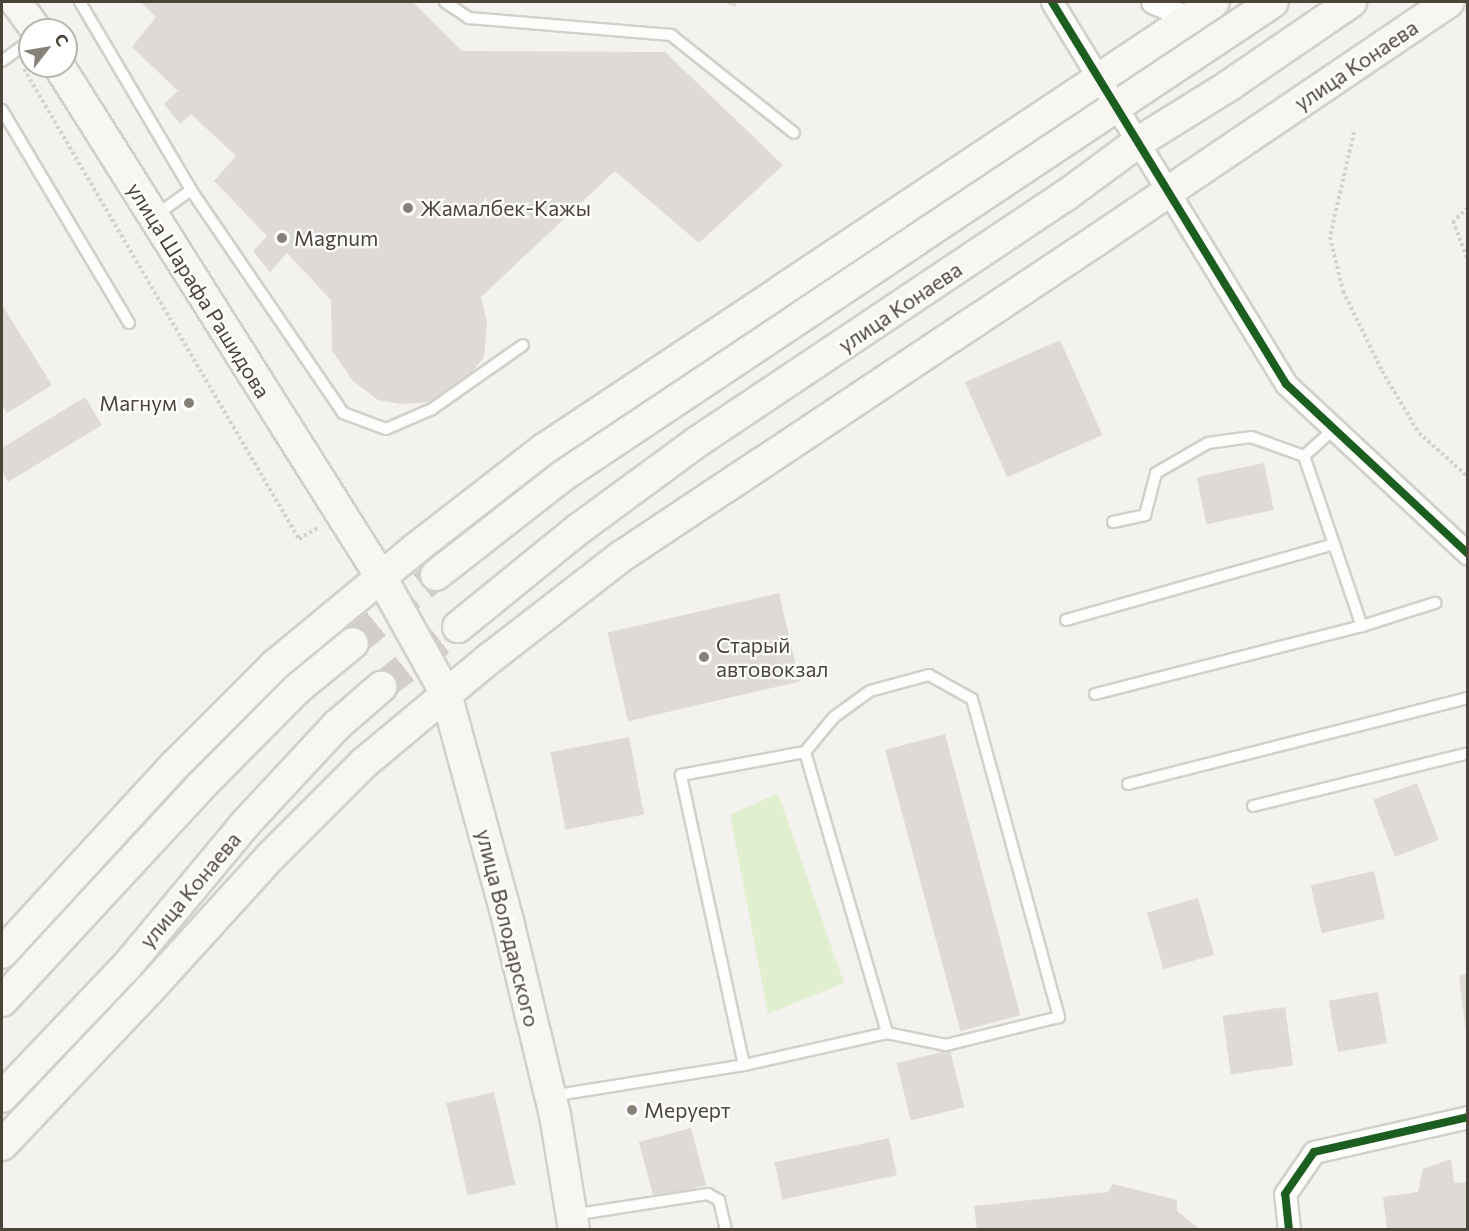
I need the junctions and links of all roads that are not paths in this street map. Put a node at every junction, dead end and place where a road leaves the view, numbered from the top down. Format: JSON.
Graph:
{"nodes":[{"id":1,"x":16,"y":2,"type":"edge"},
{"id":2,"x":80,"y":2,"type":"edge"},
{"id":3,"x":445,"y":2,"type":"edge"},
{"id":4,"x":1052,"y":2,"type":"edge"},
{"id":5,"x":1152,"y":2,"type":"edge"},
{"id":6,"x":1214,"y":2,"type":"edge"},
{"id":7,"x":1273,"y":2,"type":"edge"},
{"id":8,"x":1351,"y":2,"type":"edge"},
{"id":9,"x":1449,"y":2,"type":"edge"},
{"id":10,"x":27,"y":18,"type":"edge"},
{"id":11,"x":1189,"y":18,"type":"junction"},
{"id":12,"x":18,"y":49,"type":"edge"},
{"id":13,"x":2,"y":61,"type":"edge"},
{"id":14,"x":67,"y":78,"type":"edge"},
{"id":15,"x":1099,"y":80,"type":"junction"},
{"id":16,"x":1116,"y":108,"type":"junction"},
{"id":17,"x":2,"y":110,"type":"edge"},
{"id":18,"x":794,"y":133,"type":"dead end"},
{"id":19,"x":1137,"y":142,"type":"junction"},
{"id":20,"x":191,"y":190,"type":"junction"},
{"id":21,"x":1168,"y":192,"type":"junction"},
{"id":22,"x":154,"y":217,"type":"junction"},
{"id":23,"x":129,"y":323,"type":"dead end"},
{"id":24,"x":524,"y":345,"type":"dead end"},
{"id":25,"x":1334,"y":429,"type":"junction"},
{"id":26,"x":1304,"y":456,"type":"junction"},
{"id":27,"x":1113,"y":522,"type":"dead end"},
{"id":28,"x":1334,"y":544,"type":"junction"},
{"id":29,"x":1467,"y":554,"type":"edge"},
{"id":30,"x":436,"y":574,"type":"tunnel mouth"},
{"id":31,"x":381,"y":577,"type":"junction"},
{"id":32,"x":1435,"y":603,"type":"dead end"},
{"id":33,"x":1066,"y":620,"type":"dead end"},
{"id":34,"x":1362,"y":626,"type":"junction"},
{"id":35,"x":458,"y":627,"type":"tunnel mouth"},
{"id":36,"x":353,"y":643,"type":"tunnel mouth"},
{"id":37,"x":381,"y":687,"type":"tunnel mouth"},
{"id":38,"x":446,"y":694,"type":"junction"},
{"id":39,"x":1095,"y":694,"type":"dead end"},
{"id":40,"x":1467,"y":698,"type":"edge"},
{"id":41,"x":805,"y":752,"type":"junction"},
{"id":42,"x":1467,"y":753,"type":"edge"},
{"id":43,"x":1128,"y":784,"type":"dead end"},
{"id":44,"x":1254,"y":806,"type":"dead end"},
{"id":45,"x":2,"y":953,"type":"edge"},
{"id":46,"x":2,"y":1001,"type":"edge"},
{"id":47,"x":887,"y":1033,"type":"junction"},
{"id":48,"x":744,"y":1065,"type":"junction"},
{"id":49,"x":551,"y":1096,"type":"junction"},
{"id":50,"x":2,"y":1097,"type":"edge"},
{"id":51,"x":1467,"y":1117,"type":"edge"},
{"id":52,"x":2,"y":1145,"type":"edge"},
{"id":53,"x":573,"y":1222,"type":"edge"},
{"id":54,"x":726,"y":1230,"type":"edge"},
{"id":55,"x":1289,"y":1230,"type":"edge"}],
"edges":[{"from":1,"to":10,"type":"main road"},
{"from":2,"to":20,"type":"lane"},
{"from":3,"to":18,"type":"lane"},
{"from":4,"to":15,"type":"street"},
{"from":5,"to":11,"type":"street"},
{"from":6,"to":11,"type":"main road"},
{"from":7,"to":16,"type":"main road"},
{"from":8,"to":19,"type":"main road","name":"улица Конаева"},
{"from":9,"to":21,"type":"main road","name":"улица Конаева"},
{"from":11,"to":15,"type":"main road"},
{"from":12,"to":13,"type":"lane"},
{"from":14,"to":22,"type":"main road","name":"улица Шарафа Рашидова"},
{"from":15,"to":16,"type":"street"},
{"from":15,"to":31,"type":"main road"},
{"from":16,"to":19,"type":"street"},
{"from":16,"to":30,"type":"main road"},
{"from":17,"to":23,"type":"lane"},
{"from":19,"to":21,"type":"street"},
{"from":19,"to":35,"type":"main road","name":"улица Конаева"},
{"from":20,"to":22,"type":"lane"},
{"from":20,"to":24,"type":"lane"},
{"from":21,"to":25,"type":"street"},
{"from":21,"to":38,"type":"main road","name":"улица Конаева"},
{"from":22,"to":31,"type":"main road","name":"улица Шарафа Рашидова"},
{"from":25,"to":26,"type":"lane"},
{"from":25,"to":29,"type":"street"},
{"from":26,"to":27,"type":"lane"},
{"from":26,"to":28,"type":"lane"},
{"from":28,"to":33,"type":"lane"},
{"from":28,"to":34,"type":"lane"},
{"from":31,"to":38,"type":"main road","name":"улица Володарского"},
{"from":31,"to":45,"type":"main road"},
{"from":32,"to":34,"type":"lane"},
{"from":34,"to":39,"type":"lane"},
{"from":36,"to":46,"type":"main road"},
{"from":37,"to":50,"type":"main road","name":"улица Конаева"},
{"from":38,"to":49,"type":"main road","name":"улица Володарского"},
{"from":38,"to":52,"type":"main road","name":"улица Конаева"},
{"from":40,"to":43,"type":"lane"},
{"from":41,"to":47,"type":"lane"},
{"from":41,"to":47,"type":"lane"},
{"from":41,"to":48,"type":"lane"},
{"from":42,"to":44,"type":"lane"},
{"from":47,"to":48,"type":"lane"},
{"from":48,"to":49,"type":"lane"},
{"from":49,"to":53,"type":"main road","name":"улица Володарского"},
{"from":51,"to":55,"type":"street"},
{"from":53,"to":54,"type":"lane"}]}
